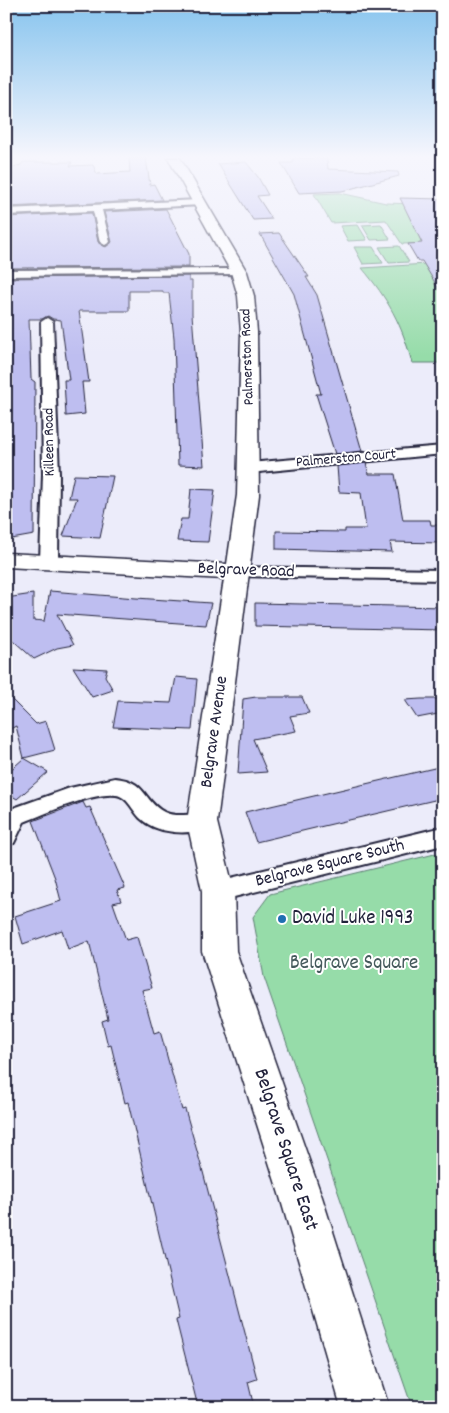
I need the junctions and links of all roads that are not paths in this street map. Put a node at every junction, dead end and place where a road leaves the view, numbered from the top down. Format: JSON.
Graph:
{"nodes":[{"id":1,"x":101,"y":224,"type":"edge"},
{"id":2,"x":211,"y":224,"type":"edge"},
{"id":3,"x":105,"y":242,"type":"dead end"},
{"id":4,"x":239,"y":272,"type":"junction"},
{"id":5,"x":6,"y":273,"type":"edge"},
{"id":6,"x":47,"y":322,"type":"dead end"},
{"id":7,"x":443,"y":450,"type":"edge"},
{"id":8,"x":249,"y":468,"type":"junction"},
{"id":9,"x":6,"y":560,"type":"edge"},
{"id":10,"x":50,"y":561,"type":"junction"},
{"id":11,"x":237,"y":572,"type":"junction"},
{"id":12,"x":443,"y":575,"type":"edge"},
{"id":13,"x":202,"y":822,"type":"junction"},
{"id":14,"x":6,"y":836,"type":"edge"},
{"id":15,"x":443,"y":836,"type":"edge"},
{"id":16,"x":218,"y":891,"type":"junction"},
{"id":17,"x":365,"y":1407,"type":"edge"}],
"edges":[{"from":1,"to":3,"type":"street"},
{"from":2,"to":4,"type":"street","name":"Palmerston Road"},
{"from":4,"to":5,"type":"street"},
{"from":4,"to":8,"type":"street","name":"Palmerston Road"},
{"from":6,"to":10,"type":"street","name":"Killeen Road"},
{"from":7,"to":8,"type":"street","name":"Palmerston Court"},
{"from":8,"to":11,"type":"street","name":"Palmerston Road"},
{"from":9,"to":10,"type":"street","name":"Belgrave Road"},
{"from":10,"to":11,"type":"street","name":"Belgrave Road"},
{"from":11,"to":12,"type":"street","name":"Belgrave Road"},
{"from":11,"to":13,"type":"street","name":"Belgrave Avenue"},
{"from":13,"to":14,"type":"street"},
{"from":13,"to":16,"type":"street","name":"Belgrave Avenue"},
{"from":15,"to":16,"type":"street","name":"Belgrave Square South"},
{"from":16,"to":17,"type":"street","name":"Belgrave Square East"}]}
